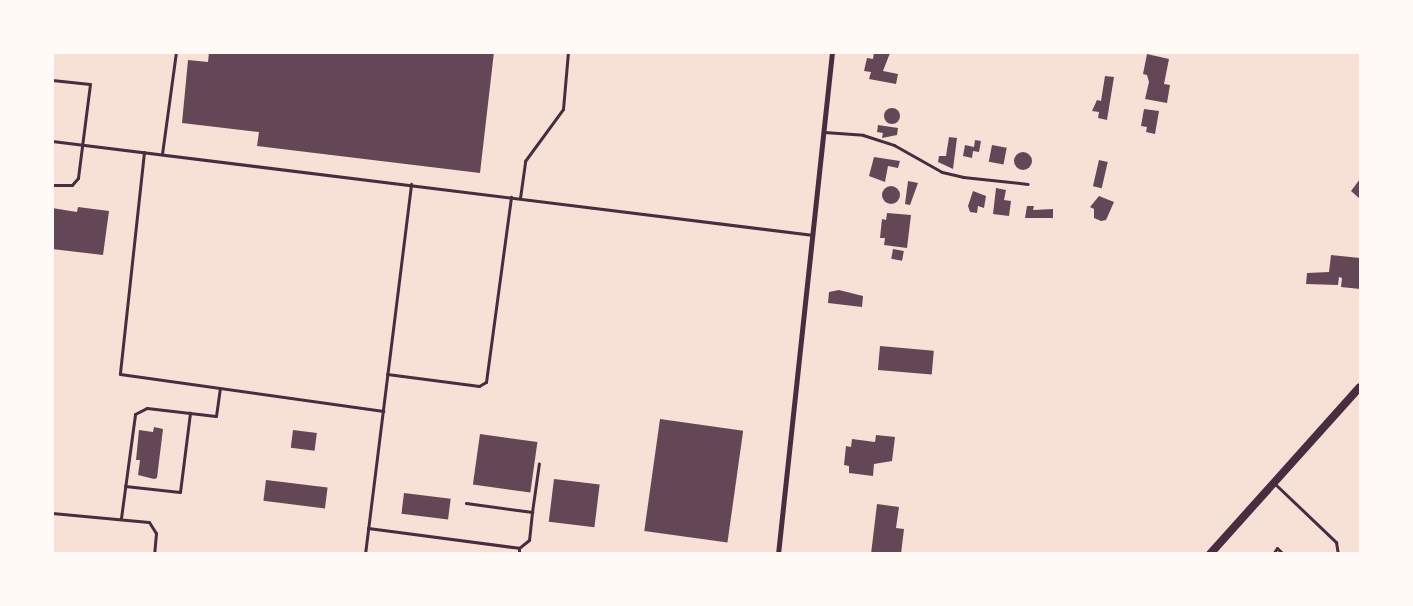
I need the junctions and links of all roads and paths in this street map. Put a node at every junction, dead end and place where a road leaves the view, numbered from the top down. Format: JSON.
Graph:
{"nodes":[{"id":1,"x":176,"y":52,"type":"edge"},
{"id":2,"x":568,"y":52,"type":"edge"},
{"id":3,"x":832,"y":52,"type":"edge"},
{"id":4,"x":52,"y":80,"type":"edge"},
{"id":5,"x":823,"y":132,"type":"junction"},
{"id":6,"x":52,"y":141,"type":"edge"},
{"id":7,"x":83,"y":144,"type":"junction"},
{"id":8,"x":144,"y":152,"type":"junction"},
{"id":9,"x":162,"y":154,"type":"junction"},
{"id":10,"x":411,"y":184,"type":"junction"},
{"id":11,"x":1028,"y":184,"type":"dead end"},
{"id":12,"x":52,"y":185,"type":"edge"},
{"id":13,"x":511,"y":196,"type":"junction"},
{"id":14,"x":520,"y":198,"type":"junction"},
{"id":15,"x":813,"y":235,"type":"junction"},
{"id":16,"x":387,"y":374,"type":"junction"},
{"id":17,"x":1360,"y":387,"type":"edge"},
{"id":18,"x":220,"y":389,"type":"junction"},
{"id":19,"x":383,"y":411,"type":"junction"},
{"id":20,"x":190,"y":413,"type":"junction"},
{"id":21,"x":539,"y":463,"type":"dead end"},
{"id":22,"x":1274,"y":482,"type":"junction"},
{"id":23,"x":125,"y":486,"type":"junction"},
{"id":24,"x":466,"y":503,"type":"dead end"},
{"id":25,"x":532,"y":512,"type":"junction"},
{"id":26,"x":52,"y":513,"type":"edge"},
{"id":27,"x":121,"y":518,"type":"junction"},
{"id":28,"x":368,"y":528,"type":"junction"},
{"id":29,"x":519,"y":548,"type":"junction"},
{"id":30,"x":154,"y":554,"type":"edge"},
{"id":31,"x":365,"y":554,"type":"edge"},
{"id":32,"x":519,"y":554,"type":"edge"},
{"id":33,"x":778,"y":554,"type":"edge"},
{"id":34,"x":1210,"y":554,"type":"edge"},
{"id":35,"x":1273,"y":554,"type":"edge"},
{"id":36,"x":1282,"y":554,"type":"edge"},
{"id":37,"x":1338,"y":554,"type":"edge"}],
"edges":[{"from":1,"to":9,"type":"lane"},
{"from":2,"to":14,"type":"lane"},
{"from":3,"to":5,"type":"street"},
{"from":4,"to":7,"type":"lane"},
{"from":5,"to":11,"type":"lane"},
{"from":5,"to":15,"type":"street"},
{"from":6,"to":7,"type":"lane"},
{"from":7,"to":8,"type":"lane"},
{"from":7,"to":12,"type":"lane"},
{"from":8,"to":9,"type":"lane"},
{"from":8,"to":18,"type":"lane"},
{"from":9,"to":10,"type":"lane"},
{"from":10,"to":13,"type":"lane"},
{"from":10,"to":16,"type":"lane"},
{"from":13,"to":14,"type":"lane"},
{"from":13,"to":16,"type":"lane"},
{"from":14,"to":15,"type":"lane"},
{"from":15,"to":33,"type":"street"},
{"from":16,"to":19,"type":"lane"},
{"from":17,"to":22,"type":"main road"},
{"from":18,"to":19,"type":"lane"},
{"from":18,"to":20,"type":"lane"},
{"from":19,"to":28,"type":"lane"},
{"from":20,"to":23,"type":"lane"},
{"from":20,"to":23,"type":"lane"},
{"from":21,"to":25,"type":"lane"},
{"from":22,"to":34,"type":"main road"},
{"from":22,"to":37,"type":"lane"},
{"from":23,"to":27,"type":"lane"},
{"from":24,"to":25,"type":"lane"},
{"from":25,"to":29,"type":"lane"},
{"from":26,"to":27,"type":"lane"},
{"from":27,"to":30,"type":"lane"},
{"from":28,"to":29,"type":"lane"},
{"from":28,"to":31,"type":"lane"},
{"from":29,"to":32,"type":"lane"},
{"from":35,"to":36,"type":"lane"}]}
